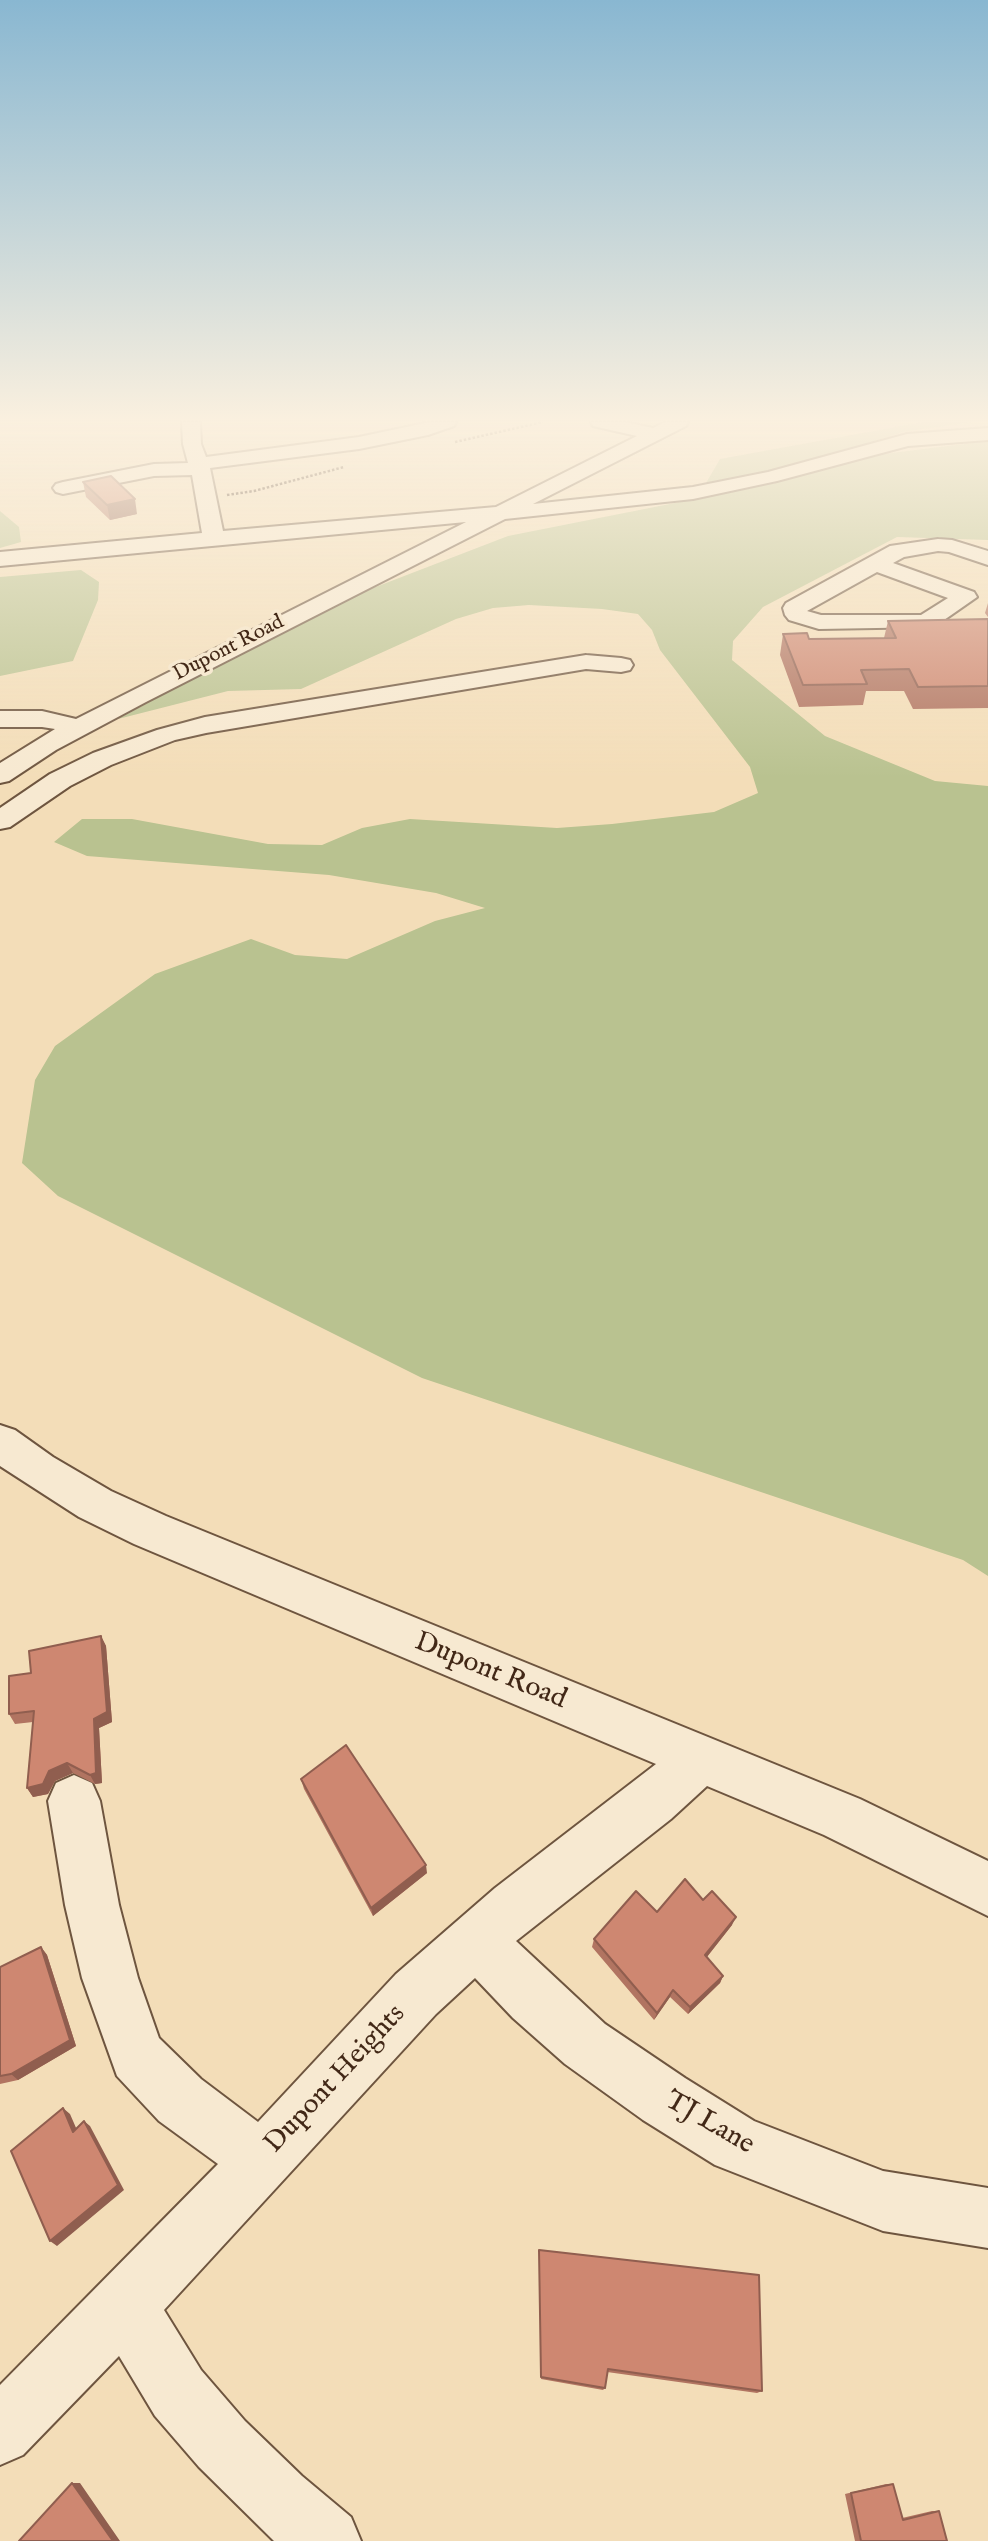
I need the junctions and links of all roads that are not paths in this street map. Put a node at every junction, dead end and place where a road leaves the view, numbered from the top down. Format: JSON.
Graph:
{"nodes":[{"id":1,"x":197,"y":541,"type":"edge"},
{"id":2,"x":446,"y":541,"type":"edge"},
{"id":3,"x":988,"y":558,"type":"edge"},
{"id":4,"x":0,"y":559,"type":"edge"},
{"id":5,"x":881,"y":561,"type":"junction"},
{"id":6,"x":986,"y":587,"type":"dead end"},
{"id":7,"x":621,"y":666,"type":"dead end"},
{"id":8,"x":0,"y":719,"type":"edge"},
{"id":9,"x":80,"y":727,"type":"junction"},
{"id":10,"x":0,"y":775,"type":"edge"},
{"id":11,"x":0,"y":821,"type":"edge"},
{"id":12,"x":0,"y":1443,"type":"edge"},
{"id":13,"x":700,"y":1758,"type":"junction"},
{"id":14,"x":74,"y":1801,"type":"dead end"},
{"id":15,"x":988,"y":1889,"type":"edge"},
{"id":16,"x":477,"y":1941,"type":"junction"},
{"id":17,"x":262,"y":2161,"type":"junction"},
{"id":18,"x":988,"y":2218,"type":"edge"},
{"id":19,"x":125,"y":2305,"type":"junction"},
{"id":20,"x":0,"y":2432,"type":"edge"},
{"id":21,"x":327,"y":2541,"type":"edge"}],
"edges":[{"from":1,"to":4,"type":"street"},
{"from":2,"to":9,"type":"street","name":"Dupont Road"},
{"from":3,"to":5,"type":"street"},
{"from":5,"to":5,"type":"street"},
{"from":5,"to":6,"type":"street"},
{"from":7,"to":11,"type":"street"},
{"from":8,"to":9,"type":"street"},
{"from":9,"to":10,"type":"street","name":"Dupont Road"},
{"from":12,"to":13,"type":"street","name":"Dupont Road"},
{"from":13,"to":15,"type":"street","name":"Dupont Road"},
{"from":13,"to":16,"type":"street","name":"Dupont Heights"},
{"from":14,"to":17,"type":"street"},
{"from":16,"to":17,"type":"street","name":"Dupont Heights"},
{"from":16,"to":18,"type":"street","name":"TJ Lane"},
{"from":17,"to":19,"type":"street","name":"Dupont Heights"},
{"from":19,"to":20,"type":"street","name":"Dupont Heights"},
{"from":19,"to":21,"type":"street"}]}
